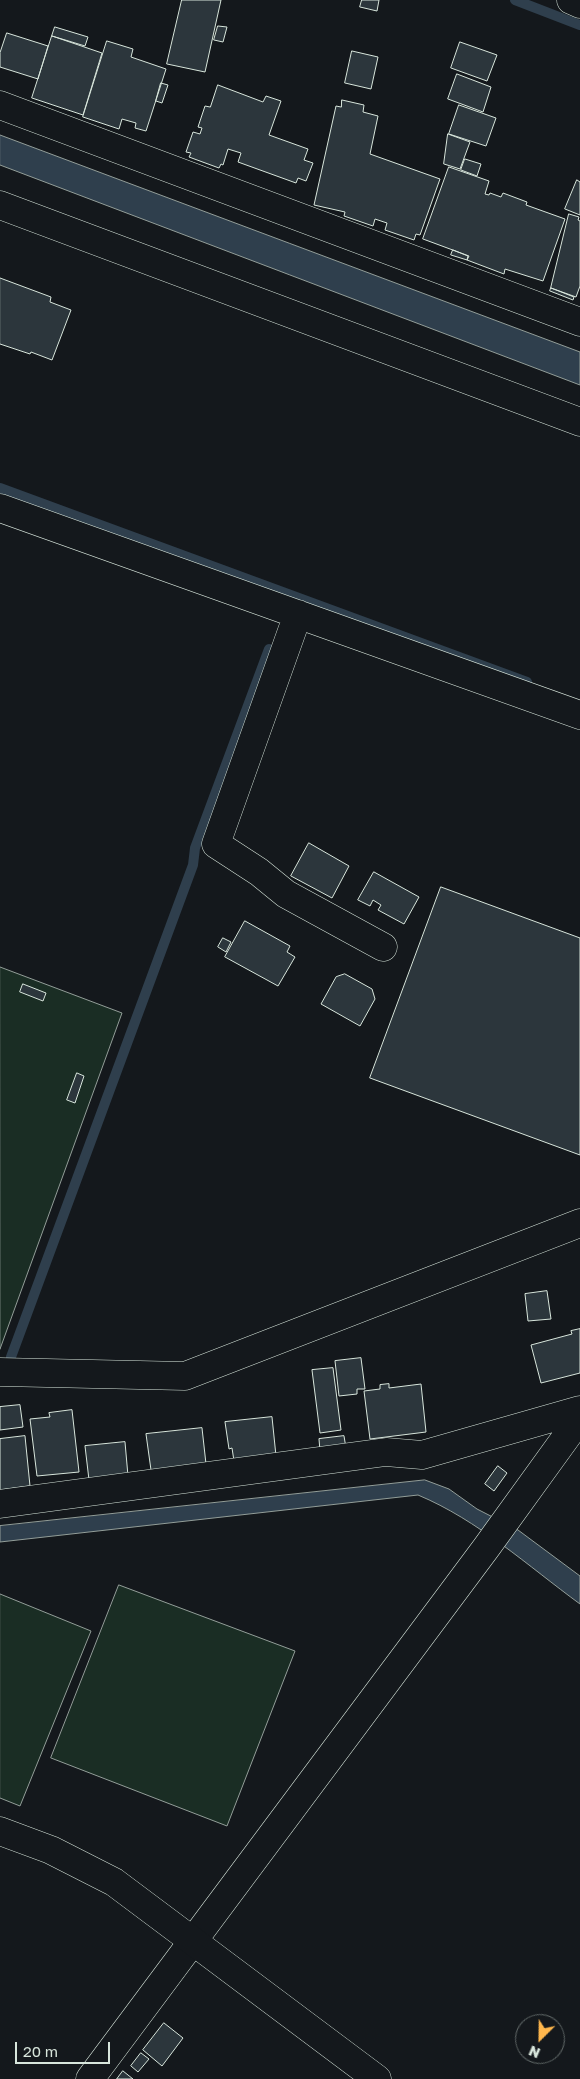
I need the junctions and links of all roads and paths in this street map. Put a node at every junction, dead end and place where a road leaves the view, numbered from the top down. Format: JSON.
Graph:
{"nodes":[{"id":1,"x":571,"y":0,"type":"edge"},
{"id":2,"x":580,"y":4,"type":"edge"},
{"id":3,"x":0,"y":105,"type":"edge"},
{"id":4,"x":0,"y":205,"type":"edge"},
{"id":5,"x":580,"y":322,"type":"edge"},
{"id":6,"x":580,"y":422,"type":"edge"},
{"id":7,"x":0,"y":508,"type":"edge"},
{"id":8,"x":298,"y":614,"type":"junction"},
{"id":9,"x":580,"y":715,"type":"edge"},
{"id":10,"x":384,"y":947,"type":"dead end"},
{"id":11,"x":580,"y":1223,"type":"edge"},
{"id":12,"x":0,"y":1372,"type":"edge"},
{"id":13,"x":580,"y":1410,"type":"edge"},
{"id":14,"x":580,"y":1418,"type":"edge"},
{"id":15,"x":0,"y":1504,"type":"edge"},
{"id":16,"x":0,"y":1831,"type":"edge"},
{"id":17,"x":192,"y":1940,"type":"junction"},
{"id":18,"x":90,"y":2079,"type":"edge"},
{"id":19,"x":377,"y":2079,"type":"edge"}],
"edges":[{"from":1,"to":2,"type":"street"},
{"from":3,"to":5,"type":"street"},
{"from":4,"to":6,"type":"street"},
{"from":7,"to":8,"type":"street"},
{"from":8,"to":9,"type":"street"},
{"from":8,"to":10,"type":"street"},
{"from":11,"to":12,"type":"street"},
{"from":13,"to":15,"type":"street"},
{"from":14,"to":17,"type":"street"},
{"from":16,"to":17,"type":"street"},
{"from":17,"to":18,"type":"street"},
{"from":17,"to":19,"type":"street"}]}
